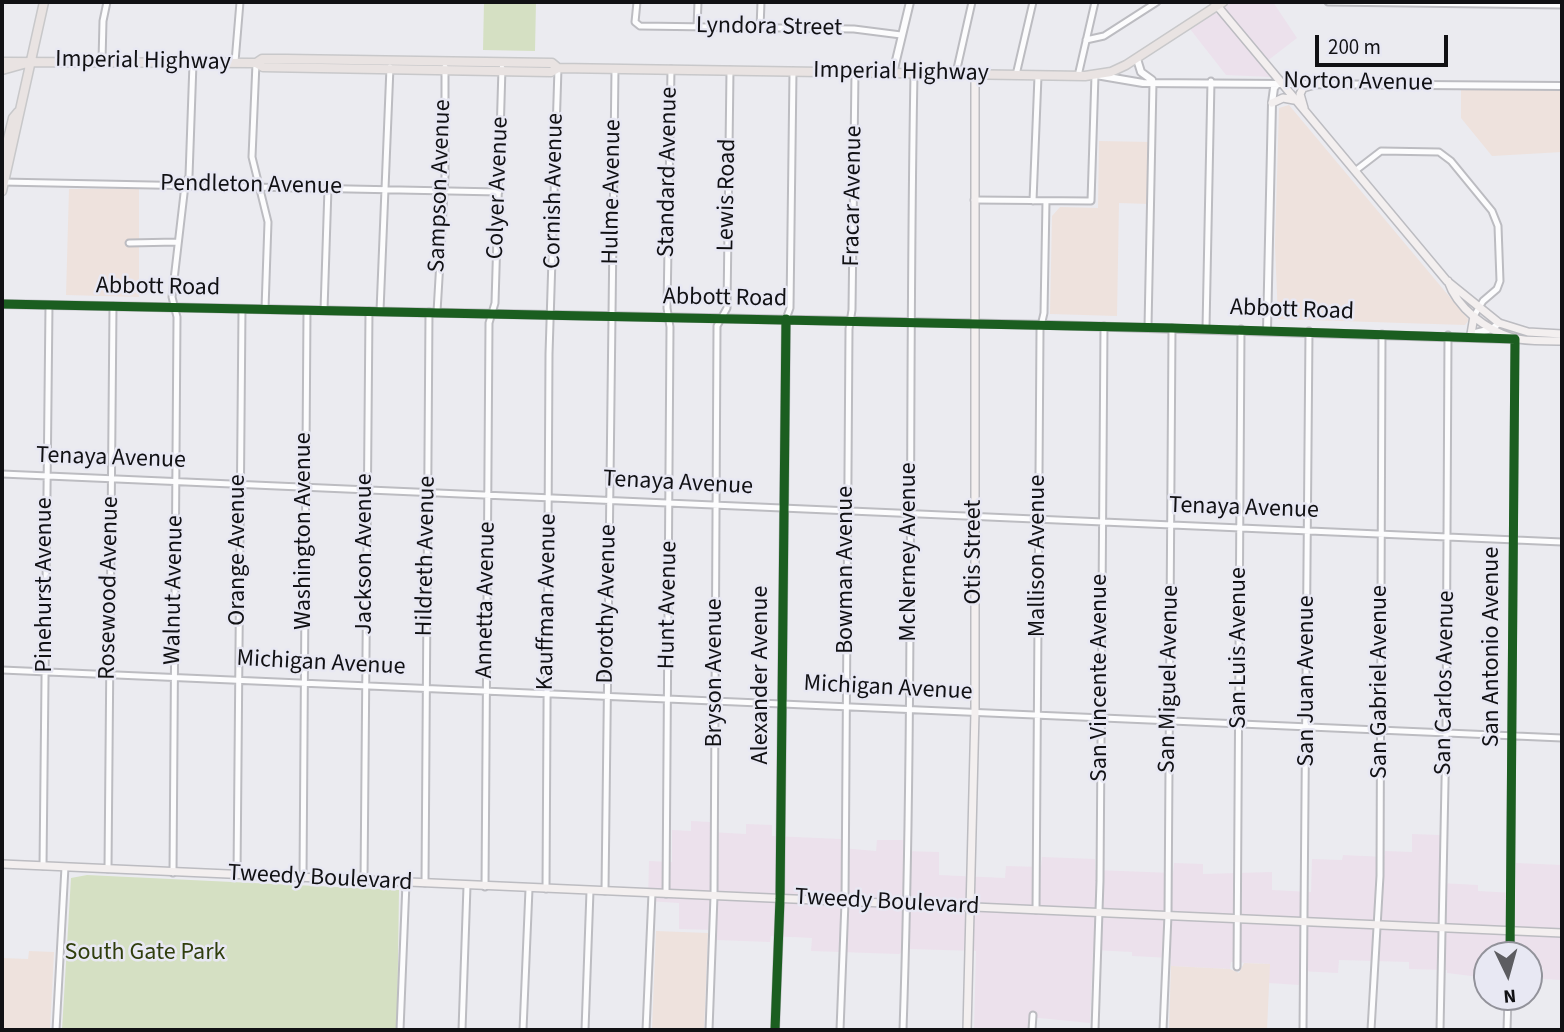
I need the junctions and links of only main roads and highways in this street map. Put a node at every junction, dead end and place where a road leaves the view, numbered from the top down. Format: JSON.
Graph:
{"nodes":[{"id":1,"x":44,"y":2,"type":"edge"},
{"id":2,"x":1218,"y":3,"type":"edge"},
{"id":3,"x":2,"y":62,"type":"edge"},
{"id":4,"x":30,"y":62,"type":"junction"},
{"id":5,"x":390,"y":64,"type":"junction"},
{"id":6,"x":558,"y":68,"type":"junction"},
{"id":7,"x":2,"y":70,"type":"edge"},
{"id":8,"x":975,"y":74,"type":"junction"},
{"id":9,"x":1324,"y":82,"type":"road end"},
{"id":10,"x":1296,"y":101,"type":"junction"},
{"id":11,"x":1272,"y":103,"type":"road end"},
{"id":12,"x":18,"y":112,"type":"junction"},
{"id":13,"x":1305,"y":112,"type":"junction"},
{"id":14,"x":2,"y":164,"type":"edge"},
{"id":15,"x":3,"y":185,"type":"edge"},
{"id":16,"x":1447,"y":281,"type":"junction"},
{"id":17,"x":1474,"y":316,"type":"junction"},
{"id":18,"x":1471,"y":334,"type":"road end"},
{"id":19,"x":1562,"y":334,"type":"edge"},
{"id":20,"x":1562,"y":341,"type":"edge"},
{"id":21,"x":2,"y":864,"type":"edge"},
{"id":22,"x":971,"y":907,"type":"junction"},
{"id":23,"x":1562,"y":933,"type":"edge"},
{"id":24,"x":967,"y":1030,"type":"edge"}],
"edges":[{"from":1,"to":4,"type":"main road"},
{"from":2,"to":8,"type":"main road","name":"Imperial Highway"},
{"from":2,"to":10,"type":"main road"},
{"from":3,"to":4,"type":"main road","name":"Imperial Highway"},
{"from":4,"to":5,"type":"main road","name":"Imperial Highway"},
{"from":4,"to":7,"type":"main road","name":"Imperial Highway"},
{"from":4,"to":12,"type":"main road"},
{"from":5,"to":6,"type":"main road","name":"Imperial Highway"},
{"from":5,"to":6,"type":"main road","name":"Imperial Highway"},
{"from":6,"to":8,"type":"main road","name":"Imperial Highway"},
{"from":8,"to":22,"type":"main road","name":"Otis Street"},
{"from":9,"to":13,"type":"main road"},
{"from":10,"to":11,"type":"main road"},
{"from":10,"to":13,"type":"main road"},
{"from":12,"to":14,"type":"main road"},
{"from":12,"to":15,"type":"main road"},
{"from":13,"to":16,"type":"main road"},
{"from":16,"to":17,"type":"main road"},
{"from":16,"to":19,"type":"main road"},
{"from":17,"to":18,"type":"main road"},
{"from":17,"to":20,"type":"main road"},
{"from":21,"to":22,"type":"main road","name":"Tweedy Boulevard"},
{"from":22,"to":23,"type":"main road","name":"Tweedy Boulevard"},
{"from":22,"to":24,"type":"main road","name":"Otis Street"}]}
